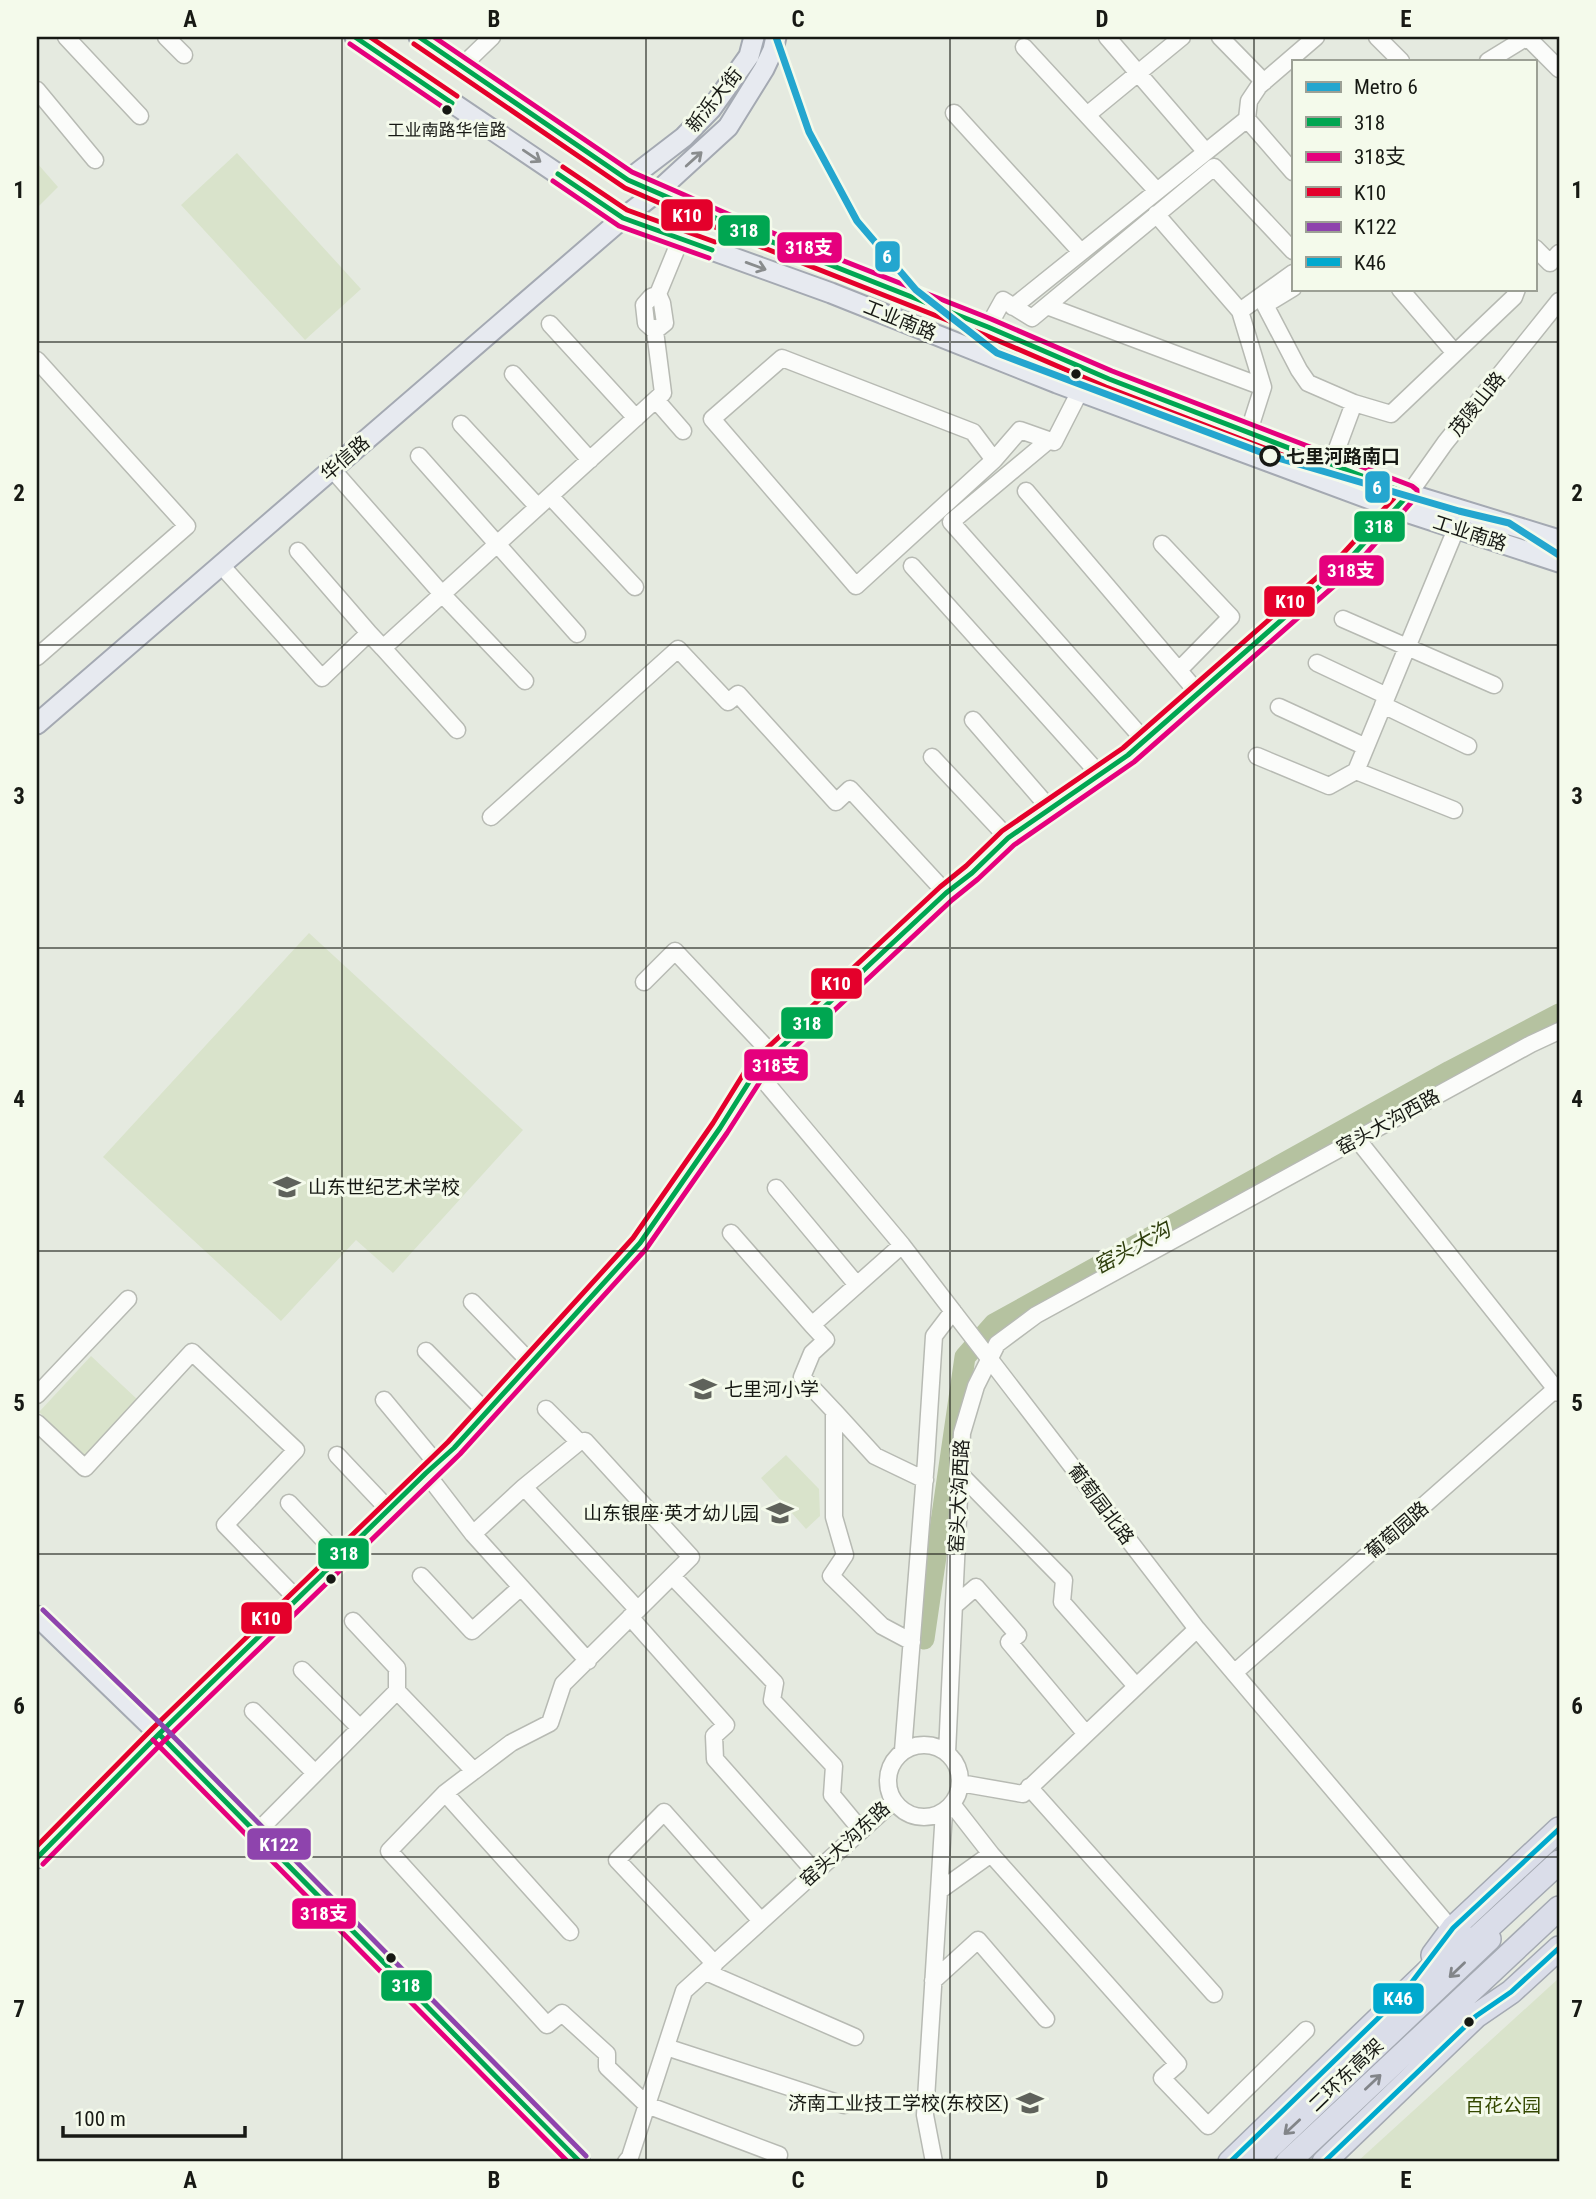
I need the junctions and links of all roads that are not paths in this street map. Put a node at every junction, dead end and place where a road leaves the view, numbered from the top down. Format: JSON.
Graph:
{"nodes":[{"id":1,"x":66,"y":37,"type":"edge"},
{"id":2,"x":166,"y":37,"type":"edge"},
{"id":3,"x":355,"y":37,"type":"edge"},
{"id":4,"x":419,"y":37,"type":"edge"},
{"id":5,"x":492,"y":37,"type":"edge"},
{"id":6,"x":754,"y":37,"type":"edge"},
{"id":7,"x":776,"y":37,"type":"edge"},
{"id":8,"x":1107,"y":37,"type":"edge"},
{"id":9,"x":1182,"y":37,"type":"edge"},
{"id":10,"x":1220,"y":37,"type":"edge"},
{"id":11,"x":1316,"y":37,"type":"edge"},
{"id":12,"x":1377,"y":37,"type":"edge"},
{"id":13,"x":1527,"y":37,"type":"edge"},
{"id":14,"x":1024,"y":47,"type":"dead end"},
{"id":15,"x":184,"y":55,"type":"dead end"},
{"id":16,"x":1300,"y":57,"type":"edge"},
{"id":17,"x":1400,"y":60,"type":"edge"},
{"id":18,"x":1490,"y":60,"type":"edge"},
{"id":19,"x":1292,"y":63,"type":"edge"},
{"id":20,"x":462,"y":66,"type":"junction"},
{"id":21,"x":1559,"y":69,"type":"edge"},
{"id":22,"x":1137,"y":72,"type":"junction"},
{"id":23,"x":1264,"y":82,"type":"junction"},
{"id":24,"x":37,"y":90,"type":"edge"},
{"id":25,"x":954,"y":113,"type":"dead end"},
{"id":26,"x":1087,"y":115,"type":"junction"},
{"id":27,"x":140,"y":116,"type":"dead end"},
{"id":28,"x":1247,"y":118,"type":"junction"},
{"id":29,"x":1206,"y":152,"type":"junction"},
{"id":30,"x":95,"y":160,"type":"dead end"},
{"id":31,"x":1292,"y":171,"type":"edge"},
{"id":32,"x":628,"y":180,"type":"junction"},
{"id":33,"x":1157,"y":191,"type":"junction"},
{"id":34,"x":657,"y":192,"type":"junction"},
{"id":35,"x":1156,"y":214,"type":"junction"},
{"id":36,"x":623,"y":218,"type":"junction"},
{"id":37,"x":681,"y":238,"type":"junction"},
{"id":38,"x":1536,"y":249,"type":"edge"},
{"id":39,"x":1292,"y":250,"type":"edge"},
{"id":40,"x":1082,"y":252,"type":"junction"},
{"id":41,"x":1559,"y":253,"type":"edge"},
{"id":42,"x":1292,"y":274,"type":"edge"},
{"id":43,"x":1292,"y":289,"type":"edge"},
{"id":44,"x":1401,"y":290,"type":"edge"},
{"id":45,"x":1517,"y":290,"type":"edge"},
{"id":46,"x":1559,"y":301,"type":"edge"},
{"id":47,"x":1013,"y":306,"type":"junction"},
{"id":48,"x":1047,"y":306,"type":"junction"},
{"id":49,"x":1240,"y":311,"type":"junction"},
{"id":50,"x":550,"y":324,"type":"dead end"},
{"id":51,"x":988,"y":327,"type":"junction"},
{"id":52,"x":1455,"y":353,"type":"junction"},
{"id":53,"x":37,"y":360,"type":"edge"},
{"id":54,"x":513,"y":374,"type":"dead end"},
{"id":55,"x":1263,"y":387,"type":"junction"},
{"id":56,"x":1080,"y":391,"type":"junction"},
{"id":57,"x":656,"y":400,"type":"junction"},
{"id":58,"x":1354,"y":403,"type":"junction"},
{"id":59,"x":636,"y":418,"type":"junction"},
{"id":60,"x":461,"y":424,"type":"dead end"},
{"id":61,"x":683,"y":431,"type":"dead end"},
{"id":62,"x":1248,"y":434,"type":"junction"},
{"id":63,"x":1049,"y":440,"type":"junction"},
{"id":64,"x":419,"y":456,"type":"dead end"},
{"id":65,"x":590,"y":460,"type":"junction"},
{"id":66,"x":995,"y":460,"type":"junction"},
{"id":67,"x":1331,"y":465,"type":"junction"},
{"id":68,"x":332,"y":469,"type":"junction"},
{"id":69,"x":1026,"y":491,"type":"dead end"},
{"id":70,"x":544,"y":502,"type":"junction"},
{"id":71,"x":1403,"y":502,"type":"junction"},
{"id":72,"x":1456,"y":528,"type":"junction"},
{"id":73,"x":1559,"y":540,"type":"edge"},
{"id":74,"x":1162,"y":544,"type":"dead end"},
{"id":75,"x":496,"y":545,"type":"junction"},
{"id":76,"x":298,"y":551,"type":"dead end"},
{"id":77,"x":1559,"y":562,"type":"edge"},
{"id":78,"x":221,"y":565,"type":"junction"},
{"id":79,"x":912,"y":566,"type":"dead end"},
{"id":80,"x":635,"y":587,"type":"dead end"},
{"id":81,"x":442,"y":594,"type":"junction"},
{"id":82,"x":1343,"y":619,"type":"dead end"},
{"id":83,"x":369,"y":633,"type":"junction"},
{"id":84,"x":577,"y":634,"type":"dead end"},
{"id":85,"x":1407,"y":647,"type":"junction"},
{"id":86,"x":383,"y":648,"type":"junction"},
{"id":87,"x":37,"y":657,"type":"edge"},
{"id":88,"x":1317,"y":663,"type":"dead end"},
{"id":89,"x":1179,"y":670,"type":"junction"},
{"id":90,"x":525,"y":681,"type":"dead end"},
{"id":91,"x":1494,"y":685,"type":"dead end"},
{"id":92,"x":1198,"y":692,"type":"junction"},
{"id":93,"x":1385,"y":701,"type":"junction"},
{"id":94,"x":1279,"y":707,"type":"dead end"},
{"id":95,"x":973,"y":720,"type":"dead end"},
{"id":96,"x":37,"y":723,"type":"edge"},
{"id":97,"x":457,"y":730,"type":"dead end"},
{"id":98,"x":1144,"y":740,"type":"junction"},
{"id":99,"x":1468,"y":746,"type":"dead end"},
{"id":100,"x":1366,"y":747,"type":"junction"},
{"id":101,"x":1257,"y":756,"type":"dead end"},
{"id":102,"x":932,"y":757,"type":"dead end"},
{"id":103,"x":1356,"y":771,"type":"junction"},
{"id":104,"x":1100,"y":775,"type":"junction"},
{"id":105,"x":1051,"y":810,"type":"junction"},
{"id":106,"x":1454,"y":810,"type":"dead end"},
{"id":107,"x":491,"y":817,"type":"dead end"},
{"id":108,"x":1008,"y":838,"type":"junction"},
{"id":109,"x":946,"y":893,"type":"junction"},
{"id":110,"x":644,"y":982,"type":"dead end"},
{"id":111,"x":1559,"y":1031,"type":"edge"},
{"id":112,"x":773,"y":1055,"type":"junction"},
{"id":113,"x":756,"y":1071,"type":"junction"},
{"id":114,"x":1357,"y":1139,"type":"junction"},
{"id":115,"x":776,"y":1188,"type":"dead end"},
{"id":116,"x":731,"y":1233,"type":"dead end"},
{"id":117,"x":902,"y":1245,"type":"junction"},
{"id":118,"x":857,"y":1285,"type":"junction"},
{"id":119,"x":128,"y":1299,"type":"dead end"},
{"id":120,"x":472,"y":1302,"type":"dead end"},
{"id":121,"x":953,"y":1311,"type":"junction"},
{"id":122,"x":811,"y":1325,"type":"junction"},
{"id":123,"x":426,"y":1351,"type":"dead end"},
{"id":124,"x":989,"y":1358,"type":"junction"},
{"id":125,"x":531,"y":1363,"type":"junction"},
{"id":126,"x":1558,"y":1389,"type":"edge"},
{"id":127,"x":37,"y":1395,"type":"edge"},
{"id":128,"x":384,"y":1400,"type":"dead end"},
{"id":129,"x":546,"y":1409,"type":"dead end"},
{"id":130,"x":834,"y":1411,"type":"junction"},
{"id":131,"x":486,"y":1412,"type":"junction"},
{"id":132,"x":37,"y":1423,"type":"edge"},
{"id":133,"x":579,"y":1442,"type":"junction"},
{"id":134,"x":337,"y":1455,"type":"dead end"},
{"id":135,"x":432,"y":1469,"type":"junction"},
{"id":136,"x":960,"y":1474,"type":"junction"},
{"id":137,"x":925,"y":1480,"type":"junction"},
{"id":138,"x":524,"y":1488,"type":"junction"},
{"id":139,"x":289,"y":1503,"type":"dead end"},
{"id":140,"x":389,"y":1510,"type":"junction"},
{"id":141,"x":473,"y":1534,"type":"junction"},
{"id":142,"x":340,"y":1557,"type":"junction"},
{"id":143,"x":421,"y":1576,"type":"dead end"},
{"id":144,"x":671,"y":1576,"type":"junction"},
{"id":145,"x":521,"y":1587,"type":"junction"},
{"id":146,"x":298,"y":1600,"type":"junction"},
{"id":147,"x":954,"y":1606,"type":"junction"},
{"id":148,"x":634,"y":1614,"type":"junction"},
{"id":149,"x":37,"y":1616,"type":"edge"},
{"id":150,"x":353,"y":1621,"type":"dead end"},
{"id":151,"x":1197,"y":1629,"type":"junction"},
{"id":152,"x":912,"y":1642,"type":"junction"},
{"id":153,"x":588,"y":1661,"type":"junction"},
{"id":154,"x":302,"y":1670,"type":"dead end"},
{"id":155,"x":1234,"y":1672,"type":"junction"},
{"id":156,"x":1136,"y":1686,"type":"junction"},
{"id":157,"x":397,"y":1691,"type":"junction"},
{"id":158,"x":253,"y":1711,"type":"dead end"},
{"id":159,"x":360,"y":1728,"type":"junction"},
{"id":160,"x":159,"y":1734,"type":"junction"},
{"id":161,"x":1086,"y":1734,"type":"junction"},
{"id":162,"x":903,"y":1751,"type":"junction"},
{"id":163,"x":947,"y":1753,"type":"junction"},
{"id":164,"x":474,"y":1771,"type":"junction"},
{"id":165,"x":315,"y":1773,"type":"junction"},
{"id":166,"x":960,"y":1783,"type":"junction"},
{"id":167,"x":1029,"y":1787,"type":"junction"},
{"id":168,"x":445,"y":1793,"type":"junction"},
{"id":169,"x":894,"y":1801,"type":"junction"},
{"id":170,"x":948,"y":1808,"type":"junction"},
{"id":171,"x":1559,"y":1829,"type":"edge"},
{"id":172,"x":862,"y":1830,"type":"junction"},
{"id":173,"x":256,"y":1833,"type":"junction"},
{"id":174,"x":1559,"y":1847,"type":"edge"},
{"id":175,"x":991,"y":1854,"type":"junction"},
{"id":176,"x":37,"y":1858,"type":"edge"},
{"id":177,"x":1559,"y":1862,"type":"edge"},
{"id":178,"x":815,"y":1872,"type":"junction"},
{"id":179,"x":1559,"y":1872,"type":"edge"},
{"id":180,"x":939,"y":1891,"type":"junction"},
{"id":181,"x":1559,"y":1908,"type":"edge"},
{"id":182,"x":1559,"y":1921,"type":"edge"},
{"id":183,"x":761,"y":1922,"type":"junction"},
{"id":184,"x":570,"y":1932,"type":"dead end"},
{"id":185,"x":1559,"y":1932,"type":"edge"},
{"id":186,"x":1452,"y":1939,"type":"junction"},
{"id":187,"x":1559,"y":1948,"type":"edge"},
{"id":188,"x":710,"y":1968,"type":"junction"},
{"id":189,"x":933,"y":1981,"type":"junction"},
{"id":190,"x":1214,"y":1994,"type":"dead end"},
{"id":191,"x":1476,"y":2016,"type":"junction"},
{"id":192,"x":1046,"y":2019,"type":"dead end"},
{"id":193,"x":1306,"y":2030,"type":"dead end"},
{"id":194,"x":855,"y":2037,"type":"dead end"},
{"id":195,"x":666,"y":2046,"type":"junction"},
{"id":196,"x":647,"y":2105,"type":"junction"},
{"id":197,"x":844,"y":2105,"type":"dead end"},
{"id":198,"x":574,"y":2161,"type":"edge"},
{"id":199,"x":626,"y":2162,"type":"edge"},
{"id":200,"x":777,"y":2162,"type":"edge"},
{"id":201,"x":934,"y":2162,"type":"edge"},
{"id":202,"x":1230,"y":2162,"type":"edge"},
{"id":203,"x":1254,"y":2162,"type":"edge"},
{"id":204,"x":1288,"y":2162,"type":"edge"},
{"id":205,"x":1324,"y":2162,"type":"edge"}],
"edges":[{"from":1,"to":27,"type":"street"},
{"from":2,"to":15,"type":"street"},
{"from":3,"to":36,"type":"main road","name":"工业南路","one_way":true},
{"from":4,"to":20,"type":"main road","name":"工业南路"},
{"from":5,"to":20,"type":"street"},
{"from":6,"to":32,"type":"main road","name":"新泺大街"},
{"from":34,"to":7,"type":"main road","name":"新泺大街","one_way":true},
{"from":8,"to":22,"type":"street"},
{"from":9,"to":22,"type":"street"},
{"from":10,"to":23,"type":"street"},
{"from":11,"to":16,"type":"street"},
{"from":12,"to":17,"type":"street"},
{"from":13,"to":18,"type":"street"},
{"from":13,"to":21,"type":"street"},
{"from":14,"to":26,"type":"street"},
{"from":19,"to":23,"type":"street"},
{"from":20,"to":32,"type":"main road","name":"工业南路"},
{"from":22,"to":26,"type":"street"},
{"from":22,"to":29,"type":"street"},
{"from":23,"to":28,"type":"street"},
{"from":24,"to":30,"type":"street"},
{"from":25,"to":40,"type":"street"},
{"from":26,"to":33,"type":"street"},
{"from":28,"to":29,"type":"street"},
{"from":28,"to":31,"type":"street"},
{"from":29,"to":33,"type":"street"},
{"from":32,"to":34,"type":"main road","name":"工业南路"},
{"from":32,"to":36,"type":"main road"},
{"from":33,"to":40,"type":"street"},
{"from":34,"to":36,"type":"main road","name":"新泺大街"},
{"from":34,"to":51,"type":"main road","name":"工业南路"},
{"from":35,"to":39,"type":"street"},
{"from":35,"to":48,"type":"street"},
{"from":35,"to":49,"type":"street"},
{"from":36,"to":37,"type":"main road","name":"工业南路"},
{"from":36,"to":68,"type":"main road","name":"华信路"},
{"from":37,"to":56,"type":"main road","name":"工业南路","one_way":true},
{"from":37,"to":57,"type":"street"},
{"from":38,"to":41,"type":"street"},
{"from":40,"to":47,"type":"street"},
{"from":42,"to":49,"type":"street"},
{"from":43,"to":58,"type":"street"},
{"from":44,"to":52,"type":"street"},
{"from":45,"to":52,"type":"street"},
{"from":46,"to":71,"type":"street","name":"茂陵山路"},
{"from":47,"to":48,"type":"street"},
{"from":47,"to":51,"type":"street"},
{"from":48,"to":55,"type":"street"},
{"from":49,"to":55,"type":"street"},
{"from":50,"to":59,"type":"street"},
{"from":51,"to":62,"type":"main road","name":"工业南路"},
{"from":52,"to":58,"type":"street"},
{"from":53,"to":87,"type":"street"},
{"from":54,"to":65,"type":"street"},
{"from":55,"to":62,"type":"street"},
{"from":56,"to":63,"type":"street"},
{"from":56,"to":71,"type":"main road","name":"工业南路"},
{"from":57,"to":59,"type":"street"},
{"from":57,"to":61,"type":"street"},
{"from":58,"to":67,"type":"street"},
{"from":59,"to":65,"type":"street"},
{"from":60,"to":70,"type":"street"},
{"from":62,"to":67,"type":"main road","name":"工业南路"},
{"from":63,"to":66,"type":"street"},
{"from":63,"to":98,"type":"street"},
{"from":64,"to":75,"type":"street"},
{"from":65,"to":70,"type":"street"},
{"from":66,"to":66,"type":"street"},
{"from":67,"to":71,"type":"main road","name":"工业南路"},
{"from":68,"to":78,"type":"main road","name":"华信路"},
{"from":68,"to":81,"type":"street"},
{"from":69,"to":89,"type":"street"},
{"from":70,"to":75,"type":"street"},
{"from":70,"to":80,"type":"street"},
{"from":71,"to":72,"type":"main road","name":"工业南路"},
{"from":71,"to":73,"type":"main road","name":"工业南路"},
{"from":71,"to":92,"type":"main road"},
{"from":72,"to":77,"type":"main road","name":"工业南路"},
{"from":72,"to":85,"type":"street"},
{"from":74,"to":89,"type":"street"},
{"from":75,"to":81,"type":"street"},
{"from":75,"to":84,"type":"street"},
{"from":76,"to":83,"type":"street"},
{"from":78,"to":83,"type":"street"},
{"from":78,"to":96,"type":"main road","name":"华信路"},
{"from":79,"to":104,"type":"street"},
{"from":81,"to":86,"type":"street"},
{"from":81,"to":90,"type":"street"},
{"from":82,"to":85,"type":"street"},
{"from":83,"to":86,"type":"street"},
{"from":85,"to":91,"type":"street"},
{"from":85,"to":93,"type":"street"},
{"from":86,"to":97,"type":"street"},
{"from":88,"to":93,"type":"street"},
{"from":89,"to":92,"type":"street"},
{"from":92,"to":98,"type":"main road"},
{"from":93,"to":99,"type":"street"},
{"from":93,"to":100,"type":"street"},
{"from":94,"to":100,"type":"street"},
{"from":95,"to":105,"type":"street"},
{"from":98,"to":104,"type":"main road"},
{"from":100,"to":103,"type":"street"},
{"from":101,"to":103,"type":"street"},
{"from":102,"to":108,"type":"street"},
{"from":103,"to":106,"type":"street"},
{"from":104,"to":105,"type":"main road"},
{"from":105,"to":108,"type":"main road"},
{"from":107,"to":109,"type":"street"},
{"from":108,"to":109,"type":"main road"},
{"from":109,"to":112,"type":"main road"},
{"from":110,"to":112,"type":"street"},
{"from":111,"to":114,"type":"street","name":"窑头大沟西路"},
{"from":112,"to":113,"type":"main road"},
{"from":113,"to":117,"type":"street","name":"葡萄园北路"},
{"from":113,"to":125,"type":"main road"},
{"from":114,"to":124,"type":"street","name":"窑头大沟西路"},
{"from":114,"to":126,"type":"street"},
{"from":115,"to":118,"type":"street"},
{"from":116,"to":122,"type":"street"},
{"from":117,"to":118,"type":"street"},
{"from":117,"to":121,"type":"street","name":"葡萄园北路"},
{"from":118,"to":122,"type":"street"},
{"from":119,"to":127,"type":"street"},
{"from":120,"to":125,"type":"street"},
{"from":121,"to":124,"type":"street","name":"葡萄园北路"},
{"from":121,"to":137,"type":"street","name":"窑头大沟东路"},
{"from":122,"to":130,"type":"street"},
{"from":123,"to":131,"type":"street"},
{"from":124,"to":136,"type":"street","name":"窑头大沟西路"},
{"from":124,"to":151,"type":"street","name":"葡萄园北路"},
{"from":125,"to":131,"type":"main road"},
{"from":126,"to":155,"type":"street","name":"葡萄园路"},
{"from":128,"to":135,"type":"street"},
{"from":129,"to":133,"type":"street"},
{"from":130,"to":137,"type":"street"},
{"from":130,"to":152,"type":"street"},
{"from":131,"to":135,"type":"main road"},
{"from":132,"to":146,"type":"street"},
{"from":133,"to":138,"type":"street"},
{"from":133,"to":144,"type":"street"},
{"from":134,"to":140,"type":"street"},
{"from":135,"to":140,"type":"main road"},
{"from":135,"to":141,"type":"street"},
{"from":136,"to":147,"type":"street","name":"窑头大沟西路"},
{"from":136,"to":156,"type":"street"},
{"from":137,"to":152,"type":"street","name":"窑头大沟东路"},
{"from":138,"to":141,"type":"street"},
{"from":138,"to":148,"type":"street"},
{"from":139,"to":142,"type":"street"},
{"from":140,"to":142,"type":"main road"},
{"from":141,"to":145,"type":"street"},
{"from":142,"to":146,"type":"main road"},
{"from":143,"to":145,"type":"street"},
{"from":144,"to":148,"type":"street"},
{"from":144,"to":172,"type":"street"},
{"from":145,"to":153,"type":"street"},
{"from":146,"to":160,"type":"main road"},
{"from":147,"to":161,"type":"street"},
{"from":147,"to":163,"type":"street","name":"窑头大沟西路"},
{"from":148,"to":153,"type":"street"},
{"from":148,"to":178,"type":"street"},
{"from":149,"to":160,"type":"main road"},
{"from":150,"to":157,"type":"street"},
{"from":151,"to":155,"type":"street","name":"葡萄园北路"},
{"from":151,"to":156,"type":"street"},
{"from":152,"to":162,"type":"street","name":"窑头大沟东路"},
{"from":153,"to":164,"type":"street"},
{"from":154,"to":159,"type":"street"},
{"from":155,"to":186,"type":"street","name":"葡萄园北路"},
{"from":156,"to":161,"type":"street"},
{"from":157,"to":159,"type":"street"},
{"from":157,"to":164,"type":"street"},
{"from":158,"to":165,"type":"street"},
{"from":159,"to":165,"type":"street"},
{"from":160,"to":173,"type":"main road"},
{"from":160,"to":176,"type":"main road"},
{"from":161,"to":167,"type":"street"},
{"from":162,"to":163,"type":"street"},
{"from":162,"to":169,"type":"street","name":"窑头大沟东路"},
{"from":163,"to":166,"type":"street","name":"窑头大沟西路"},
{"from":164,"to":168,"type":"street"},
{"from":165,"to":173,"type":"street"},
{"from":166,"to":167,"type":"street"},
{"from":166,"to":170,"type":"street"},
{"from":167,"to":190,"type":"street"},
{"from":168,"to":184,"type":"street"},
{"from":168,"to":196,"type":"street"},
{"from":169,"to":170,"type":"street"},
{"from":169,"to":172,"type":"street","name":"窑头大沟东路"},
{"from":170,"to":175,"type":"street"},
{"from":170,"to":180,"type":"street"},
{"from":171,"to":186,"type":"highway"},
{"from":172,"to":178,"type":"street","name":"窑头大沟东路"},
{"from":173,"to":198,"type":"main road"},
{"from":174,"to":186,"type":"highway"},
{"from":175,"to":180,"type":"street"},
{"from":175,"to":193,"type":"street"},
{"from":177,"to":186,"type":"highway"},
{"from":178,"to":183,"type":"street","name":"窑头大沟东路"},
{"from":179,"to":203,"type":"highway","name":"二环东高架","one_way":true},
{"from":180,"to":189,"type":"street"},
{"from":204,"to":181,"type":"highway","name":"二环东高架","one_way":true},
{"from":182,"to":191,"type":"highway"},
{"from":183,"to":188,"type":"street","name":"窑头大沟东路"},
{"from":183,"to":188,"type":"street"},
{"from":185,"to":191,"type":"highway"},
{"from":186,"to":202,"type":"highway"},
{"from":187,"to":191,"type":"highway"},
{"from":188,"to":194,"type":"street"},
{"from":188,"to":195,"type":"street","name":"窑头大沟东路"},
{"from":189,"to":192,"type":"street"},
{"from":189,"to":201,"type":"street"},
{"from":191,"to":205,"type":"highway"},
{"from":195,"to":196,"type":"street","name":"窑头大沟东路"},
{"from":195,"to":197,"type":"street"},
{"from":196,"to":199,"type":"street","name":"窑头大沟东路"},
{"from":196,"to":200,"type":"street"}]}
